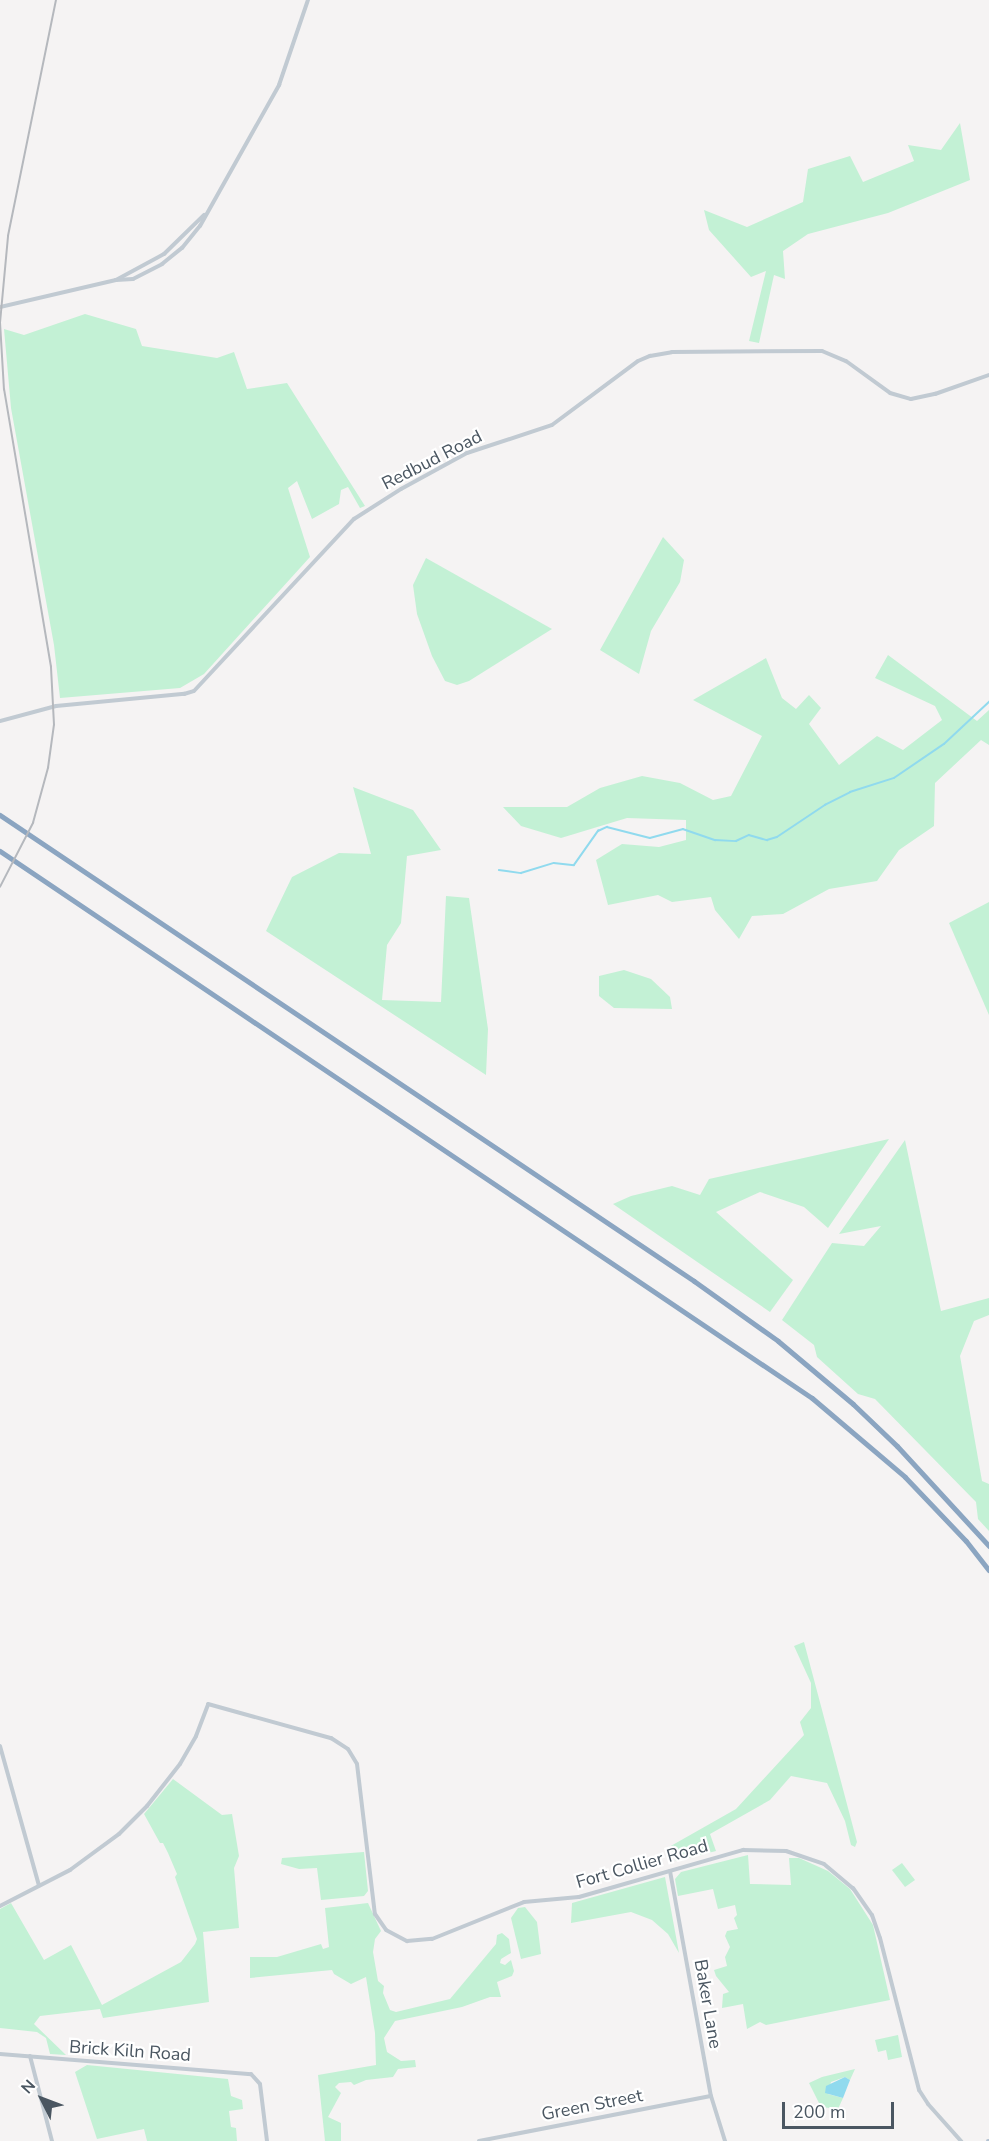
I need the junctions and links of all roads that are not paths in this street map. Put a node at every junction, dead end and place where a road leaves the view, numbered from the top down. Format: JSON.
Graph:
{"nodes":[{"id":1,"x":308,"y":0,"type":"edge"},
{"id":2,"x":204,"y":215,"type":"junction"},
{"id":3,"x":116,"y":280,"type":"junction"},
{"id":4,"x":0,"y":307,"type":"edge"},
{"id":5,"x":989,"y":375,"type":"edge"},
{"id":6,"x":0,"y":721,"type":"edge"},
{"id":7,"x":0,"y":815,"type":"edge"},
{"id":8,"x":1,"y":852,"type":"edge"},
{"id":9,"x":989,"y":1546,"type":"edge"},
{"id":10,"x":989,"y":1570,"type":"edge"},
{"id":11,"x":0,"y":1746,"type":"edge"},
{"id":12,"x":670,"y":1871,"type":"junction"},
{"id":13,"x":39,"y":1886,"type":"junction"},
{"id":14,"x":0,"y":1906,"type":"edge"},
{"id":15,"x":0,"y":2054,"type":"edge"},
{"id":16,"x":30,"y":2056,"type":"junction"},
{"id":17,"x":711,"y":2096,"type":"junction"},
{"id":18,"x":52,"y":2141,"type":"edge"},
{"id":19,"x":267,"y":2141,"type":"edge"},
{"id":20,"x":479,"y":2141,"type":"edge"},
{"id":21,"x":725,"y":2141,"type":"edge"},
{"id":22,"x":961,"y":2141,"type":"edge"}],
"edges":[{"from":1,"to":2,"type":"street"},
{"from":2,"to":3,"type":"street"},
{"from":2,"to":3,"type":"street"},
{"from":3,"to":4,"type":"street"},
{"from":5,"to":6,"type":"street","name":"Redbud Road"},
{"from":7,"to":9,"type":"highway"},
{"from":8,"to":10,"type":"highway"},
{"from":11,"to":13,"type":"street"},
{"from":12,"to":13,"type":"street","name":"Fort Collier Road"},
{"from":12,"to":17,"type":"street","name":"Baker Lane"},
{"from":12,"to":22,"type":"street","name":"Fort Collier Road"},
{"from":13,"to":14,"type":"street"},
{"from":15,"to":16,"type":"street","name":"Brick Kiln Road"},
{"from":16,"to":18,"type":"street"},
{"from":16,"to":19,"type":"street","name":"Brick Kiln Road"},
{"from":17,"to":20,"type":"street","name":"Green Street"},
{"from":17,"to":21,"type":"street","name":"Baker Lane"}]}
